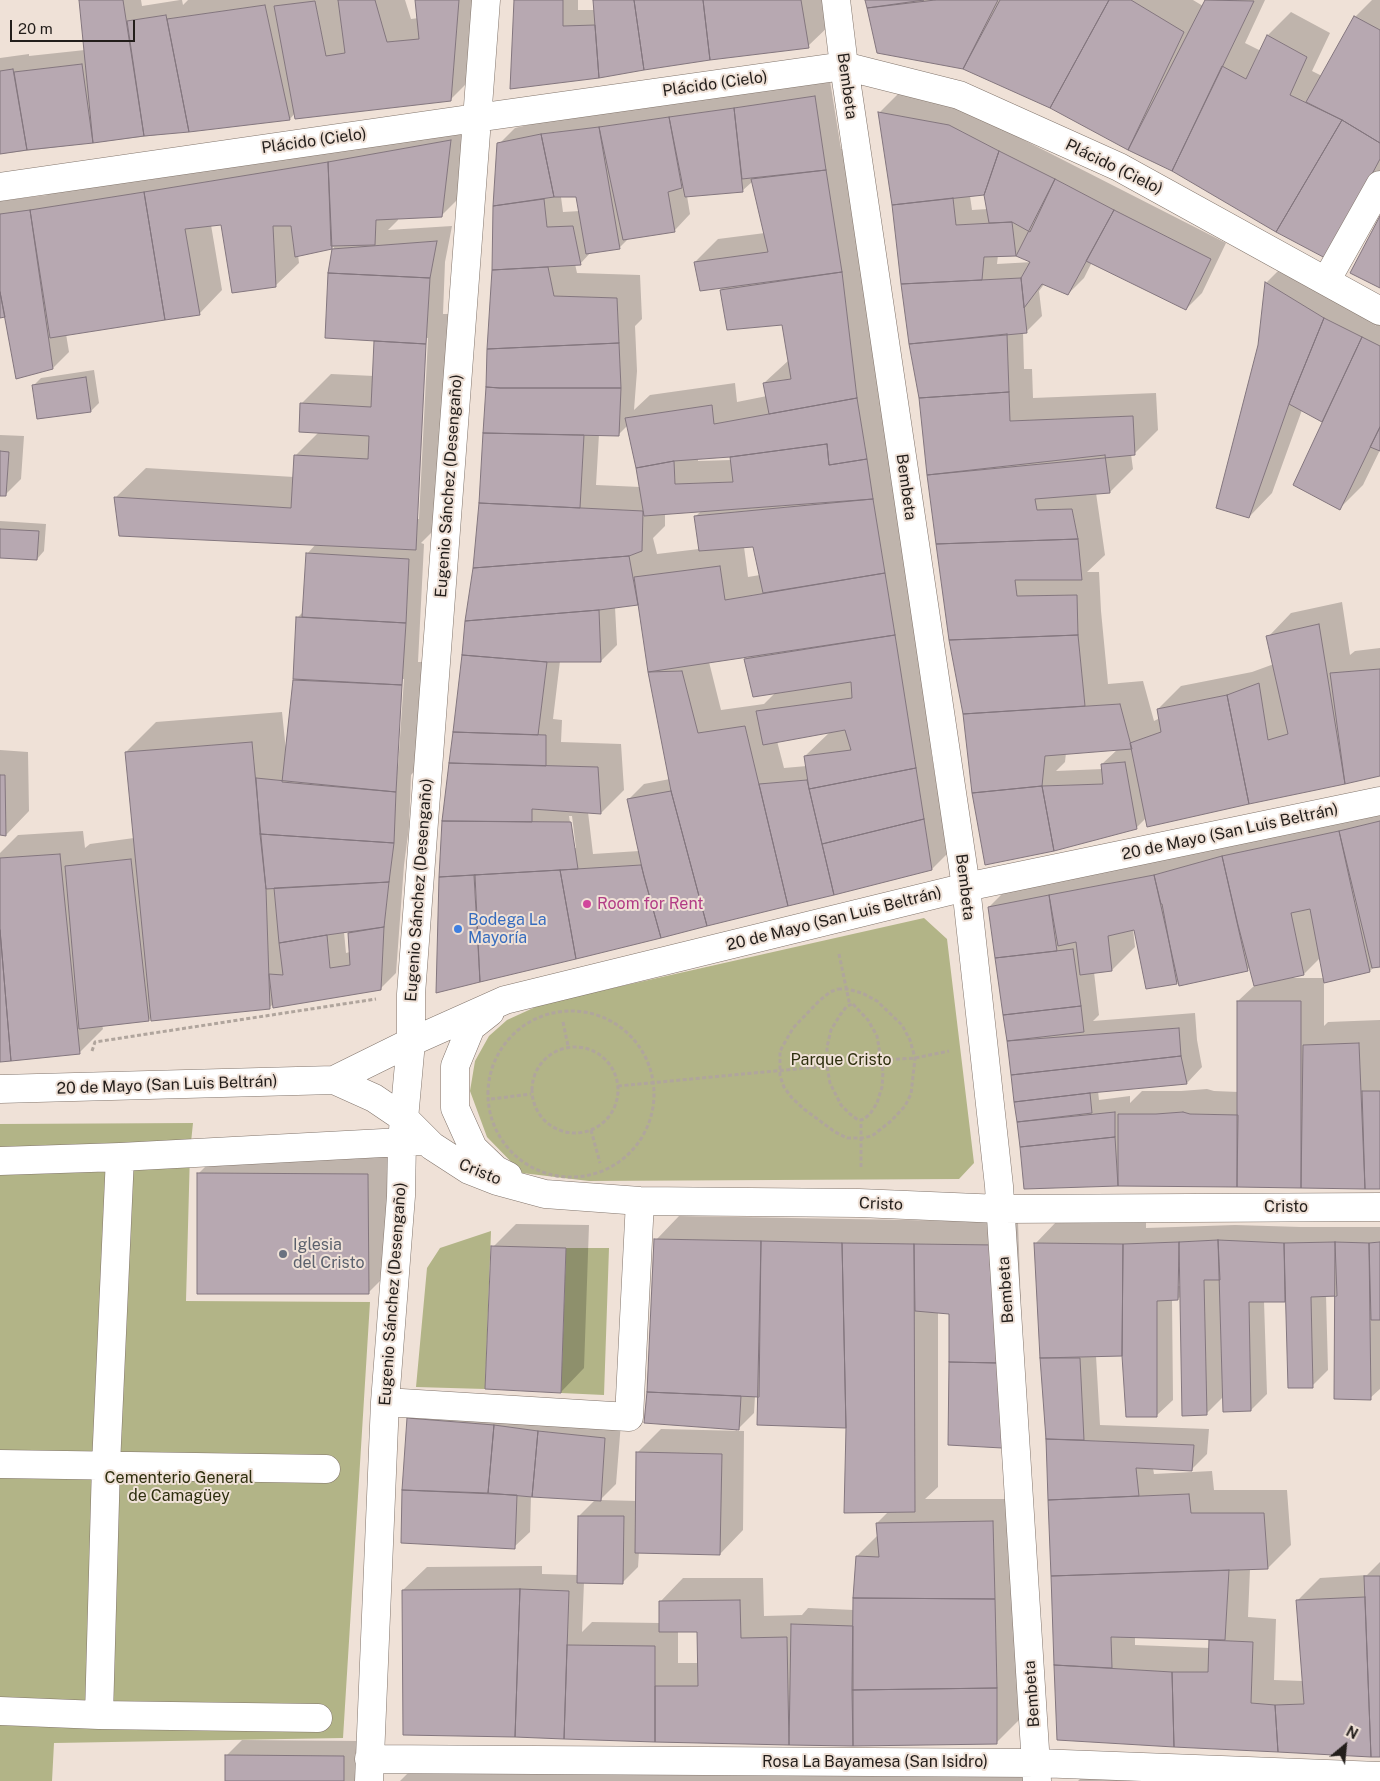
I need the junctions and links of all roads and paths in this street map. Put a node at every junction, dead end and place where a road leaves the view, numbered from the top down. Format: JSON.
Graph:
{"nodes":[{"id":1,"x":486,"y":0,"type":"edge"},
{"id":2,"x":836,"y":0,"type":"edge"},
{"id":3,"x":844,"y":66,"type":"junction"},
{"id":4,"x":476,"y":118,"type":"junction"},
{"id":5,"x":1380,"y":185,"type":"edge"},
{"id":6,"x":0,"y":187,"type":"edge"},
{"id":7,"x":1326,"y":281,"type":"junction"},
{"id":8,"x":1380,"y":311,"type":"edge"},
{"id":9,"x":1380,"y":801,"type":"edge"},
{"id":10,"x":966,"y":887,"type":"junction"},
{"id":11,"x":831,"y":919,"type":"junction"},
{"id":12,"x":847,"y":989,"type":"junction"},
{"id":13,"x":411,"y":994,"type":"junction"},
{"id":14,"x":505,"y":1000,"type":"junction"},
{"id":15,"x":850,"y":1006,"type":"junction"},
{"id":16,"x":561,"y":1011,"type":"junction"},
{"id":17,"x":411,"y":1042,"type":"junction"},
{"id":18,"x":983,"y":1044,"type":"junction"},
{"id":19,"x":568,"y":1046,"type":"junction"},
{"id":20,"x":915,"y":1058,"type":"junction"},
{"id":21,"x":89,"y":1059,"type":"dead end"},
{"id":22,"x":883,"y":1060,"type":"junction"},
{"id":23,"x":827,"y":1066,"type":"junction"},
{"id":24,"x":780,"y":1071,"type":"junction"},
{"id":25,"x":334,"y":1080,"type":"junction"},
{"id":26,"x":654,"y":1083,"type":"junction"},
{"id":27,"x":618,"y":1086,"type":"junction"},
{"id":28,"x":0,"y":1089,"type":"edge"},
{"id":29,"x":531,"y":1094,"type":"junction"},
{"id":30,"x":488,"y":1099,"type":"junction"},
{"id":31,"x":861,"y":1120,"type":"junction"},
{"id":32,"x":591,"y":1130,"type":"junction"},
{"id":33,"x":411,"y":1134,"type":"junction"},
{"id":34,"x":862,"y":1138,"type":"junction"},
{"id":35,"x":120,"y":1157,"type":"junction"},
{"id":36,"x":0,"y":1161,"type":"edge"},
{"id":37,"x":603,"y":1171,"type":"junction"},
{"id":38,"x":545,"y":1194,"type":"junction"},
{"id":39,"x":640,"y":1201,"type":"junction"},
{"id":40,"x":859,"y":1204,"type":"junction"},
{"id":41,"x":1380,"y":1207,"type":"edge"},
{"id":42,"x":1000,"y":1209,"type":"junction"},
{"id":43,"x":385,"y":1402,"type":"junction"},
{"id":44,"x":0,"y":1464,"type":"edge"},
{"id":45,"x":106,"y":1465,"type":"junction"},
{"id":46,"x":326,"y":1469,"type":"dead end"},
{"id":47,"x":0,"y":1711,"type":"edge"},
{"id":48,"x":99,"y":1715,"type":"junction"},
{"id":49,"x":318,"y":1718,"type":"dead end"},
{"id":50,"x":369,"y":1770,"type":"edge"},
{"id":51,"x":1037,"y":1772,"type":"edge"},
{"id":52,"x":1380,"y":1776,"type":"edge"}],
"edges":[{"from":1,"to":4,"type":"street","name":"Eugenio Sánchez (Desengaño)"},
{"from":2,"to":3,"type":"street","name":"Bembeta"},
{"from":3,"to":4,"type":"street","name":"Plácido (Cielo)"},
{"from":3,"to":7,"type":"street","name":"Plácido (Cielo)"},
{"from":3,"to":10,"type":"street","name":"Bembeta"},
{"from":4,"to":6,"type":"street","name":"Plácido (Cielo)"},
{"from":4,"to":13,"type":"street","name":"Eugenio Sánchez (Desengaño)"},
{"from":5,"to":7,"type":"street"},
{"from":7,"to":8,"type":"street","name":"Plácido (Cielo)"},
{"from":9,"to":10,"type":"street","name":"20 de Mayo (San Luis Beltrán)"},
{"from":10,"to":11,"type":"street","name":"20 de Mayo (San Luis Beltrán)"},
{"from":10,"to":18,"type":"street","name":"Bembeta"},
{"from":11,"to":12,"type":"path"},
{"from":11,"to":14,"type":"street","name":"20 de Mayo (San Luis Beltrán)"},
{"from":12,"to":15,"type":"path"},
{"from":12,"to":20,"type":"path"},
{"from":12,"to":24,"type":"path"},
{"from":13,"to":17,"type":"street","name":"Eugenio Sánchez (Desengaño)"},
{"from":13,"to":21,"type":"path"},
{"from":14,"to":17,"type":"street","name":"20 de Mayo (San Luis Beltrán)"},
{"from":14,"to":38,"type":"street"},
{"from":15,"to":22,"type":"path"},
{"from":15,"to":23,"type":"path"},
{"from":16,"to":19,"type":"path"},
{"from":16,"to":26,"type":"path"},
{"from":16,"to":30,"type":"path"},
{"from":17,"to":25,"type":"street","name":"20 de Mayo (San Luis Beltrán)"},
{"from":17,"to":33,"type":"street","name":"Eugenio Sánchez (Desengaño)"},
{"from":18,"to":20,"type":"path"},
{"from":18,"to":42,"type":"street","name":"Bembeta"},
{"from":19,"to":27,"type":"path"},
{"from":19,"to":29,"type":"path"},
{"from":20,"to":22,"type":"path"},
{"from":20,"to":34,"type":"path"},
{"from":22,"to":31,"type":"path"},
{"from":23,"to":24,"type":"path"},
{"from":23,"to":31,"type":"path"},
{"from":24,"to":26,"type":"path"},
{"from":24,"to":34,"type":"path"},
{"from":25,"to":28,"type":"street","name":"20 de Mayo (San Luis Beltrán)"},
{"from":25,"to":33,"type":"street","name":"20 de Mayo (San Luis Beltrán)"},
{"from":26,"to":27,"type":"path"},
{"from":26,"to":37,"type":"path"},
{"from":27,"to":32,"type":"path"},
{"from":29,"to":30,"type":"path"},
{"from":29,"to":32,"type":"path"},
{"from":30,"to":37,"type":"path"},
{"from":31,"to":34,"type":"path"},
{"from":32,"to":37,"type":"path"},
{"from":33,"to":35,"type":"street"},
{"from":33,"to":38,"type":"street","name":"Cristo"},
{"from":33,"to":43,"type":"street","name":"Eugenio Sánchez (Desengaño)"},
{"from":34,"to":40,"type":"path"},
{"from":35,"to":36,"type":"street"},
{"from":35,"to":45,"type":"street"},
{"from":38,"to":39,"type":"street","name":"Cristo"},
{"from":39,"to":40,"type":"street","name":"Cristo"},
{"from":39,"to":43,"type":"street"},
{"from":40,"to":42,"type":"street","name":"Cristo"},
{"from":41,"to":42,"type":"street","name":"Cristo"},
{"from":42,"to":51,"type":"street","name":"Bembeta"},
{"from":43,"to":50,"type":"street","name":"Eugenio Sánchez (Desengaño)"},
{"from":44,"to":45,"type":"street"},
{"from":45,"to":46,"type":"street"},
{"from":45,"to":48,"type":"street"},
{"from":47,"to":48,"type":"street"},
{"from":48,"to":49,"type":"street"},
{"from":50,"to":51,"type":"street","name":"Rosa La Bayamesa (San Isidro)"},
{"from":51,"to":52,"type":"street","name":"Rosa La Bayamesa (San Isidro)"}]}
